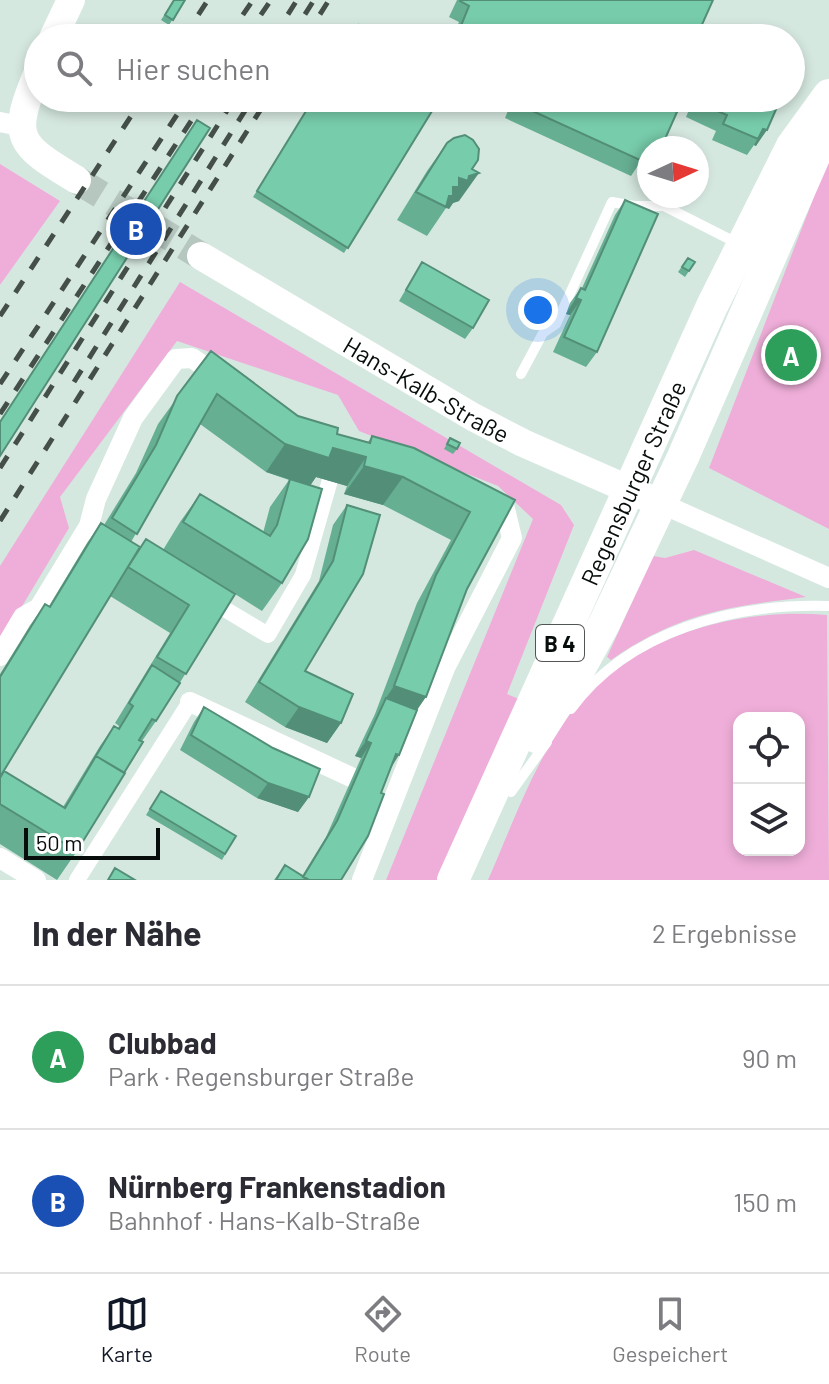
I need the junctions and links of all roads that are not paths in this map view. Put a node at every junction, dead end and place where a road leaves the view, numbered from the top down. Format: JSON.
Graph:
{"nodes":[{"id":1,"x":71,"y":0,"type":"edge"},
{"id":2,"x":60,"y":24,"type":"edge"},
{"id":3,"x":829,"y":95,"type":"edge"},
{"id":4,"x":24,"y":106,"type":"edge"},
{"id":5,"x":10,"y":124,"type":"edge"},
{"id":6,"x":77,"y":180,"type":"tunnel mouth"},
{"id":7,"x":757,"y":251,"type":"junction"},
{"id":8,"x":201,"y":256,"type":"tunnel mouth"},
{"id":9,"x":521,"y":374,"type":"dead end"},
{"id":10,"x":240,"y":391,"type":"edge"},
{"id":11,"x":330,"y":480,"type":"edge"},
{"id":12,"x":464,"y":491,"type":"edge"},
{"id":13,"x":630,"y":491,"type":"junction"},
{"id":14,"x":660,"y":503,"type":"junction"},
{"id":15,"x":829,"y":578,"type":"edge"},
{"id":16,"x":190,"y":588,"type":"edge"},
{"id":17,"x":829,"y":606,"type":"edge"},
{"id":18,"x":0,"y":656,"type":"edge"},
{"id":19,"x":190,"y":702,"type":"joint"},
{"id":20,"x":566,"y":715,"type":"dead end"},
{"id":21,"x":551,"y":737,"type":"dead end"},
{"id":22,"x":353,"y":778,"type":"edge"},
{"id":23,"x":511,"y":792,"type":"junction"},
{"id":24,"x":0,"y":858,"type":"edge"},
{"id":25,"x":36,"y":880,"type":"edge"},
{"id":26,"x":77,"y":880,"type":"edge"},
{"id":27,"x":362,"y":880,"type":"edge"},
{"id":28,"x":453,"y":880,"type":"edge"},
{"id":29,"x":471,"y":880,"type":"edge"}],
"edges":[{"from":1,"to":2,"type":"main road"},
{"from":3,"to":7,"type":"main road","name":"Regensburger Straße","number":"B 4"},
{"from":4,"to":5,"type":"main road"},
{"from":5,"to":6,"type":"main road"},
{"from":7,"to":9,"type":"lane"},
{"from":7,"to":13,"type":"main road","name":"Regensburger Straße","number":"B 4"},
{"from":7,"to":14,"type":"main road","name":"Regensburger Straße","number":"B 4"},
{"from":8,"to":13,"type":"main road","name":"Hans-Kalb-Straße"},
{"from":10,"to":18,"type":"street"},
{"from":11,"to":16,"type":"street"},
{"from":12,"to":27,"type":"street"},
{"from":13,"to":14,"type":"main road","name":"Hans-Kalb-Straße"},
{"from":13,"to":28,"type":"main road","name":"Regensburger Straße","number":"B 4"},
{"from":14,"to":15,"type":"street"},
{"from":14,"to":23,"type":"main road","name":"Regensburger Straße","number":"B 4"},
{"from":17,"to":20,"type":"lane"},
{"from":19,"to":22,"type":"street"},
{"from":19,"to":26,"type":"street"},
{"from":21,"to":23,"type":"lane"},
{"from":23,"to":29,"type":"main road","number":"B 4"},
{"from":24,"to":25,"type":"street"}]}
